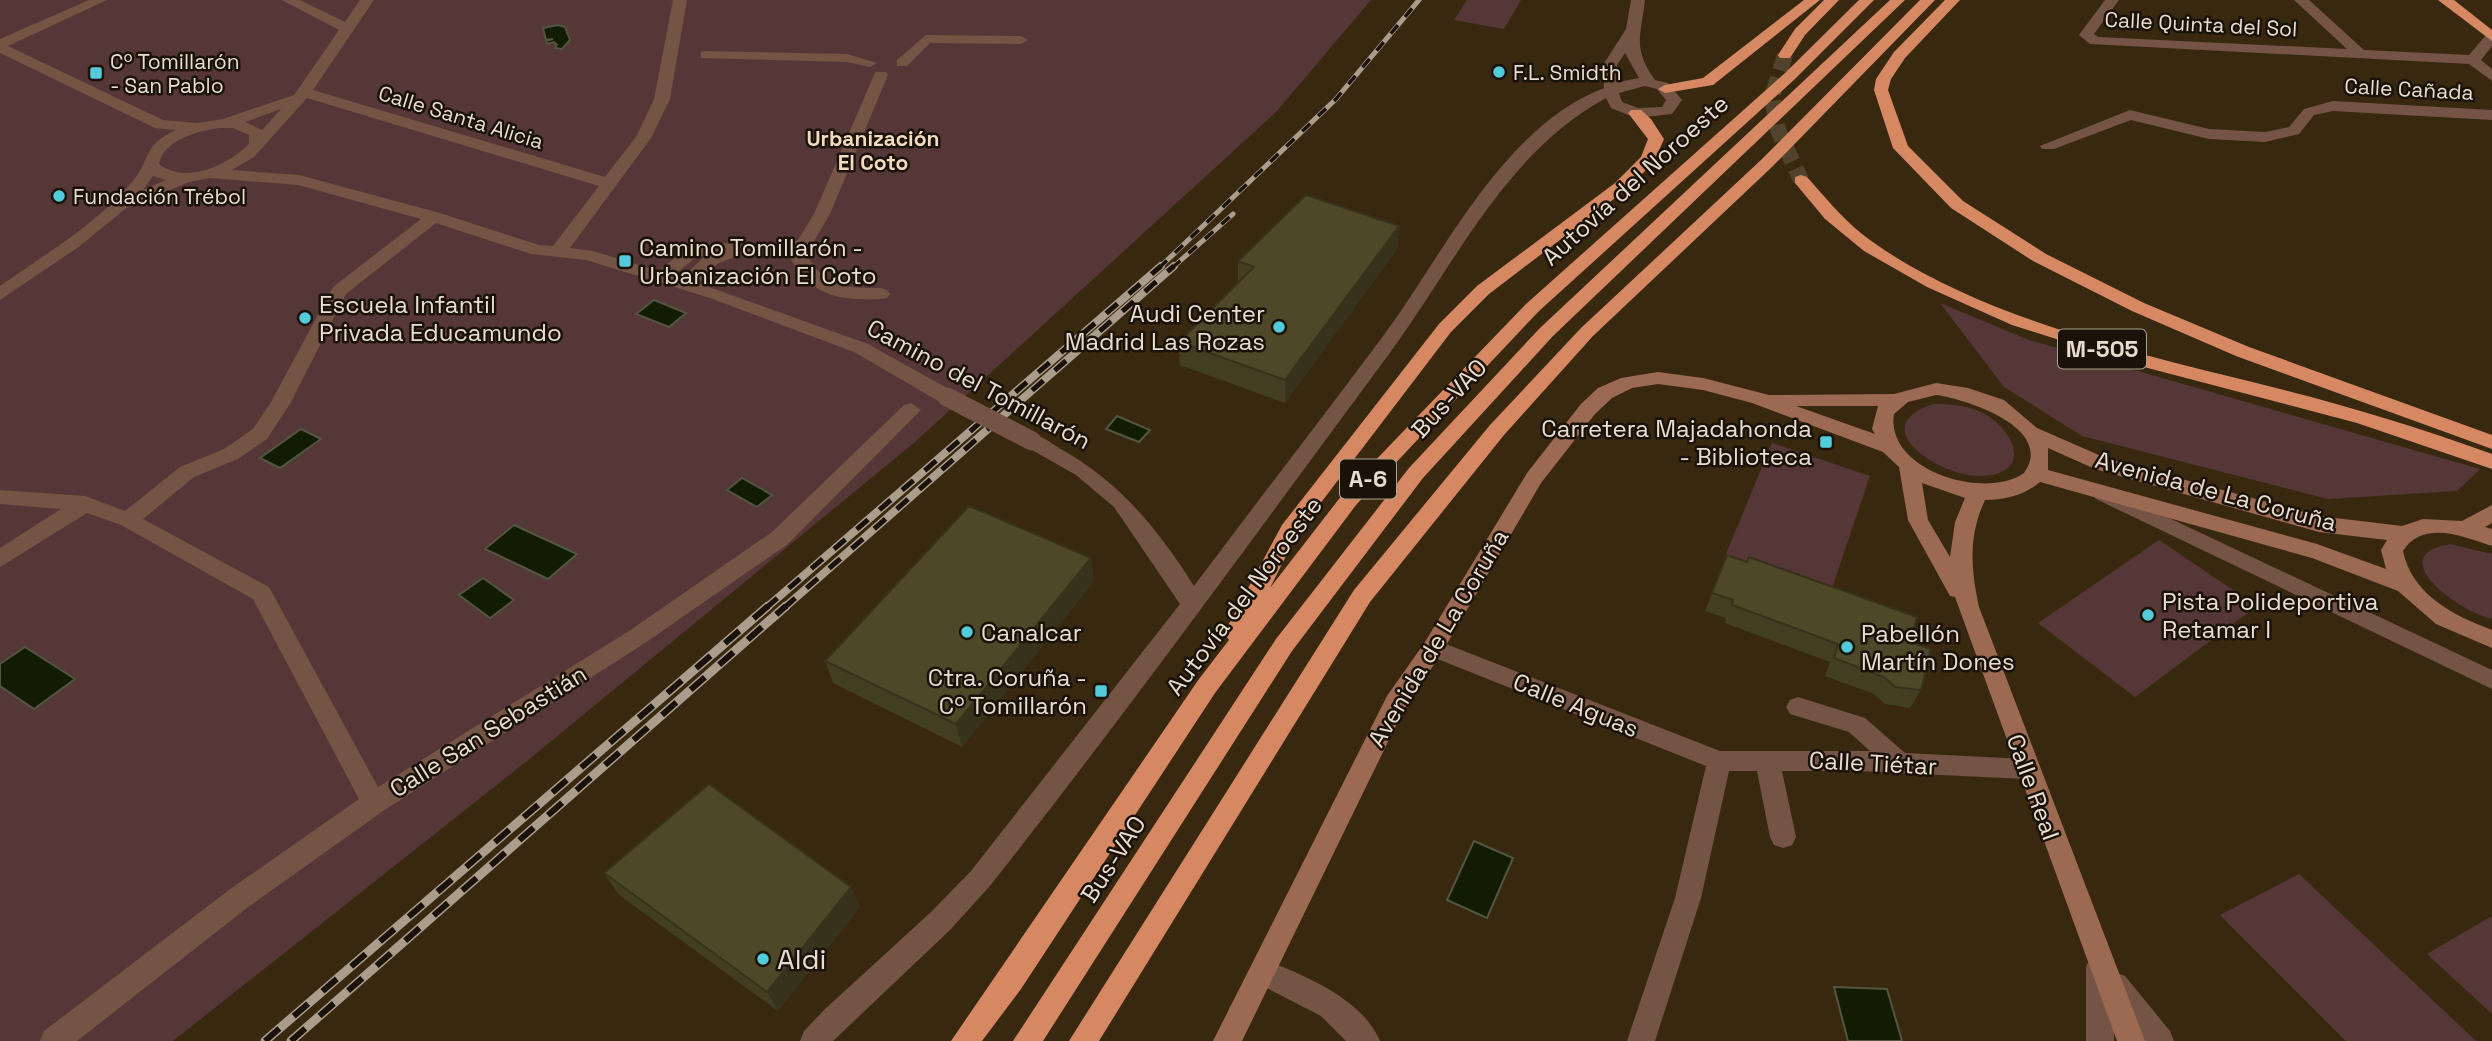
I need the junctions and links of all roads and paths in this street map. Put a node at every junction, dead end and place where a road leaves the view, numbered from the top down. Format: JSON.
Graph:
{"nodes":[{"id":1,"x":100,"y":0,"type":"edge"},
{"id":2,"x":289,"y":0,"type":"edge"},
{"id":3,"x":367,"y":0,"type":"edge"},
{"id":4,"x":680,"y":0,"type":"edge"},
{"id":5,"x":1638,"y":0,"type":"edge"},
{"id":6,"x":1813,"y":0,"type":"edge"},
{"id":7,"x":1832,"y":0,"type":"edge"},
{"id":8,"x":1867,"y":0,"type":"edge"},
{"id":9,"x":1898,"y":0,"type":"edge"},
{"id":10,"x":1928,"y":0,"type":"edge"},
{"id":11,"x":1953,"y":0,"type":"edge"},
{"id":12,"x":2112,"y":0,"type":"edge"},
{"id":13,"x":2301,"y":0,"type":"edge"},
{"id":14,"x":2445,"y":0,"type":"edge"},
{"id":15,"x":2468,"y":0,"type":"edge"},
{"id":16,"x":2492,"y":20,"type":"edge"},
{"id":17,"x":346,"y":28,"type":"junction"},
{"id":18,"x":1630,"y":32,"type":"junction"},
{"id":19,"x":2492,"y":37,"type":"edge"},
{"id":20,"x":1021,"y":40,"type":"dead end"},
{"id":21,"x":0,"y":45,"type":"edge"},
{"id":22,"x":2358,"y":52,"type":"junction"},
{"id":23,"x":706,"y":55,"type":"dead end"},
{"id":24,"x":1785,"y":55,"type":"tunnel mouth"},
{"id":25,"x":20,"y":56,"type":"junction"},
{"id":26,"x":2473,"y":60,"type":"junction"},
{"id":27,"x":885,"y":63,"type":"junction"},
{"id":28,"x":0,"y":64,"type":"edge"},
{"id":29,"x":2492,"y":78,"type":"edge"},
{"id":30,"x":1658,"y":86,"type":"junction"},
{"id":31,"x":1611,"y":91,"type":"junction"},
{"id":32,"x":301,"y":95,"type":"junction"},
{"id":33,"x":1629,"y":111,"type":"junction"},
{"id":34,"x":2492,"y":115,"type":"edge"},
{"id":35,"x":1566,"y":117,"type":"junction"},
{"id":36,"x":160,"y":125,"type":"junction"},
{"id":37,"x":215,"y":125,"type":"junction"},
{"id":38,"x":2048,"y":146,"type":"dead end"},
{"id":39,"x":160,"y":147,"type":"junction"},
{"id":40,"x":255,"y":148,"type":"junction"},
{"id":41,"x":151,"y":166,"type":"junction"},
{"id":42,"x":208,"y":173,"type":"junction"},
{"id":43,"x":188,"y":177,"type":"junction"},
{"id":44,"x":299,"y":180,"type":"junction"},
{"id":45,"x":1801,"y":180,"type":"tunnel mouth"},
{"id":46,"x":607,"y":183,"type":"junction"},
{"id":47,"x":116,"y":208,"type":"junction"},
{"id":48,"x":434,"y":217,"type":"junction"},
{"id":49,"x":740,"y":249,"type":"junction"},
{"id":50,"x":794,"y":250,"type":"junction"},
{"id":51,"x":558,"y":252,"type":"junction"},
{"id":52,"x":661,"y":278,"type":"junction"},
{"id":53,"x":685,"y":285,"type":"junction"},
{"id":54,"x":0,"y":294,"type":"edge"},
{"id":55,"x":881,"y":294,"type":"dead end"},
{"id":56,"x":1758,"y":398,"type":"junction"},
{"id":57,"x":1893,"y":400,"type":"junction"},
{"id":58,"x":911,"y":410,"type":"dead end"},
{"id":59,"x":2032,"y":433,"type":"junction"},
{"id":60,"x":2492,"y":442,"type":"edge"},
{"id":61,"x":1888,"y":446,"type":"junction"},
{"id":62,"x":2492,"y":460,"type":"edge"},
{"id":63,"x":1909,"y":467,"type":"junction"},
{"id":64,"x":2037,"y":474,"type":"junction"},
{"id":65,"x":2098,"y":491,"type":"junction"},
{"id":66,"x":1978,"y":493,"type":"junction"},
{"id":67,"x":0,"y":496,"type":"edge"},
{"id":68,"x":85,"y":504,"type":"junction"},
{"id":69,"x":2492,"y":513,"type":"edge"},
{"id":70,"x":128,"y":520,"type":"junction"},
{"id":71,"x":2464,"y":529,"type":"junction"},
{"id":72,"x":2404,"y":534,"type":"junction"},
{"id":73,"x":2492,"y":538,"type":"edge"},
{"id":74,"x":0,"y":559,"type":"edge"},
{"id":75,"x":2407,"y":586,"type":"junction"},
{"id":76,"x":1192,"y":605,"type":"junction"},
{"id":77,"x":1968,"y":607,"type":"junction"},
{"id":78,"x":2492,"y":639,"type":"edge"},
{"id":79,"x":1433,"y":648,"type":"junction"},
{"id":80,"x":2492,"y":680,"type":"edge"},
{"id":81,"x":1207,"y":686,"type":"junction"},
{"id":82,"x":1798,"y":707,"type":"dead end"},
{"id":83,"x":1767,"y":759,"type":"junction"},
{"id":84,"x":1719,"y":761,"type":"junction"},
{"id":85,"x":1901,"y":764,"type":"junction"},
{"id":86,"x":2026,"y":769,"type":"junction"},
{"id":87,"x":374,"y":803,"type":"junction"},
{"id":88,"x":1783,"y":838,"type":"dead end"},
{"id":89,"x":2100,"y":967,"type":"junction"},
{"id":90,"x":1263,"y":972,"type":"junction"},
{"id":91,"x":54,"y":1041,"type":"edge"},
{"id":92,"x":814,"y":1041,"type":"edge"},
{"id":93,"x":965,"y":1041,"type":"edge"},
{"id":94,"x":1027,"y":1041,"type":"edge"},
{"id":95,"x":1083,"y":1041,"type":"edge"},
{"id":96,"x":1227,"y":1041,"type":"edge"},
{"id":97,"x":1366,"y":1041,"type":"edge"},
{"id":98,"x":1641,"y":1041,"type":"edge"},
{"id":99,"x":2100,"y":1041,"type":"edge"},
{"id":100,"x":2131,"y":1041,"type":"edge"},
{"id":101,"x":2160,"y":1041,"type":"edge"}],
"edges":[{"from":1,"to":21,"type":"street"},
{"from":2,"to":17,"type":"street"},
{"from":3,"to":17,"type":"street"},
{"from":4,"to":46,"type":"street"},
{"from":5,"to":18,"type":"street"},
{"from":6,"to":30,"type":"highway"},
{"from":7,"to":24,"type":"highway"},
{"from":8,"to":81,"type":"highway","name":"Autovía del Noroeste","number":"A-6"},
{"from":9,"to":94,"type":"highway","name":"Bus-VAO"},
{"from":10,"to":95,"type":"highway","number":"A-6"},
{"from":11,"to":60,"type":"highway"},
{"from":12,"to":22,"type":"street","name":"Calle Quinta del Sol"},
{"from":13,"to":22,"type":"street","name":"Calle Quinta del Sol"},
{"from":14,"to":19,"type":"highway"},
{"from":15,"to":16,"type":"highway"},
{"from":17,"to":32,"type":"street"},
{"from":18,"to":30,"type":"street"},
{"from":18,"to":31,"type":"street"},
{"from":19,"to":26,"type":"street"},
{"from":20,"to":27,"type":"street"},
{"from":21,"to":25,"type":"street"},
{"from":22,"to":26,"type":"street","name":"Calle Quinta del Sol"},
{"from":23,"to":27,"type":"street"},
{"from":25,"to":28,"type":"street"},
{"from":25,"to":36,"type":"street"},
{"from":26,"to":29,"type":"street"},
{"from":27,"to":50,"type":"street"},
{"from":30,"to":31,"type":"street"},
{"from":30,"to":33,"type":"street"},
{"from":31,"to":33,"type":"street"},
{"from":31,"to":35,"type":"street"},
{"from":32,"to":37,"type":"street"},
{"from":32,"to":40,"type":"street"},
{"from":32,"to":46,"type":"street","name":"Calle Santa Alicia"},
{"from":33,"to":35,"type":"street"},
{"from":33,"to":81,"type":"highway"},
{"from":34,"to":38,"type":"street","name":"Calle Cañada"},
{"from":35,"to":76,"type":"street"},
{"from":36,"to":37,"type":"street"},
{"from":36,"to":39,"type":"street"},
{"from":37,"to":39,"type":"street"},
{"from":37,"to":40,"type":"street","name":"Camino del Tomillarón"},
{"from":39,"to":41,"type":"street"},
{"from":40,"to":42,"type":"street"},
{"from":40,"to":44,"type":"street","name":"Camino del Tomillarón"},
{"from":41,"to":43,"type":"street"},
{"from":41,"to":47,"type":"street"},
{"from":42,"to":43,"type":"street"},
{"from":42,"to":44,"type":"street","name":"Camino del Tomillarón"},
{"from":43,"to":47,"type":"street"},
{"from":44,"to":48,"type":"street","name":"Camino del Tomillarón"},
{"from":45,"to":62,"type":"highway","number":"M-505"},
{"from":46,"to":51,"type":"street"},
{"from":47,"to":54,"type":"street"},
{"from":48,"to":51,"type":"street","name":"Camino del Tomillarón"},
{"from":48,"to":70,"type":"street"},
{"from":49,"to":50,"type":"street"},
{"from":49,"to":52,"type":"street"},
{"from":49,"to":53,"type":"street"},
{"from":50,"to":55,"type":"street","name":"Camino del Tomillarón"},
{"from":51,"to":52,"type":"street","name":"Camino del Tomillarón"},
{"from":52,"to":53,"type":"street","name":"Camino del Tomillarón"},
{"from":53,"to":76,"type":"street","name":"Camino del Tomillarón","bridge":true},
{"from":56,"to":57,"type":"street","name":"Avenida de La Coruña"},
{"from":56,"to":61,"type":"street","name":"Avenida de La Coruña"},
{"from":56,"to":79,"type":"street","name":"Avenida de La Coruña"},
{"from":57,"to":59,"type":"street"},
{"from":57,"to":61,"type":"street"},
{"from":58,"to":87,"type":"street","name":"Calle San Sebastián"},
{"from":59,"to":64,"type":"street"},
{"from":59,"to":72,"type":"street","name":"Avenida de La Coruña"},
{"from":61,"to":63,"type":"street"},
{"from":63,"to":66,"type":"street"},
{"from":63,"to":77,"type":"street","name":"Calle Real"},
{"from":64,"to":65,"type":"street","name":"Avenida de La Coruña"},
{"from":64,"to":66,"type":"street"},
{"from":65,"to":75,"type":"street","name":"Avenida de La Coruña"},
{"from":65,"to":80,"type":"street"},
{"from":66,"to":77,"type":"street","name":"Calle Real"},
{"from":67,"to":68,"type":"street"},
{"from":68,"to":70,"type":"street"},
{"from":68,"to":74,"type":"street"},
{"from":69,"to":71,"type":"street"},
{"from":70,"to":87,"type":"street"},
{"from":71,"to":72,"type":"street","name":"Avenida de La Coruña"},
{"from":71,"to":73,"type":"street","name":"Avenida de La Coruña"},
{"from":72,"to":75,"type":"street"},
{"from":75,"to":78,"type":"street"},
{"from":76,"to":92,"type":"street"},
{"from":77,"to":86,"type":"street","name":"Calle Real"},
{"from":79,"to":84,"type":"street","name":"Calle Aguas"},
{"from":79,"to":90,"type":"street","name":"Avenida de La Coruña"},
{"from":81,"to":93,"type":"highway","name":"Autovía del Noroeste","number":"A-6"},
{"from":82,"to":85,"type":"street"},
{"from":83,"to":84,"type":"street","name":"Calle Tiétar"},
{"from":83,"to":85,"type":"street","name":"Calle Tiétar"},
{"from":83,"to":88,"type":"street"},
{"from":84,"to":98,"type":"street"},
{"from":85,"to":86,"type":"street","name":"Calle Tiétar"},
{"from":86,"to":89,"type":"street","name":"Calle Real"},
{"from":87,"to":91,"type":"street","name":"Calle San Sebastián"},
{"from":89,"to":99,"type":"street","name":"Calle Real"},
{"from":89,"to":100,"type":"street","name":"Calle Real"},
{"from":89,"to":101,"type":"street","name":"Calle Real"},
{"from":90,"to":96,"type":"street","name":"Avenida de La Coruña"},
{"from":90,"to":97,"type":"street"}]}
